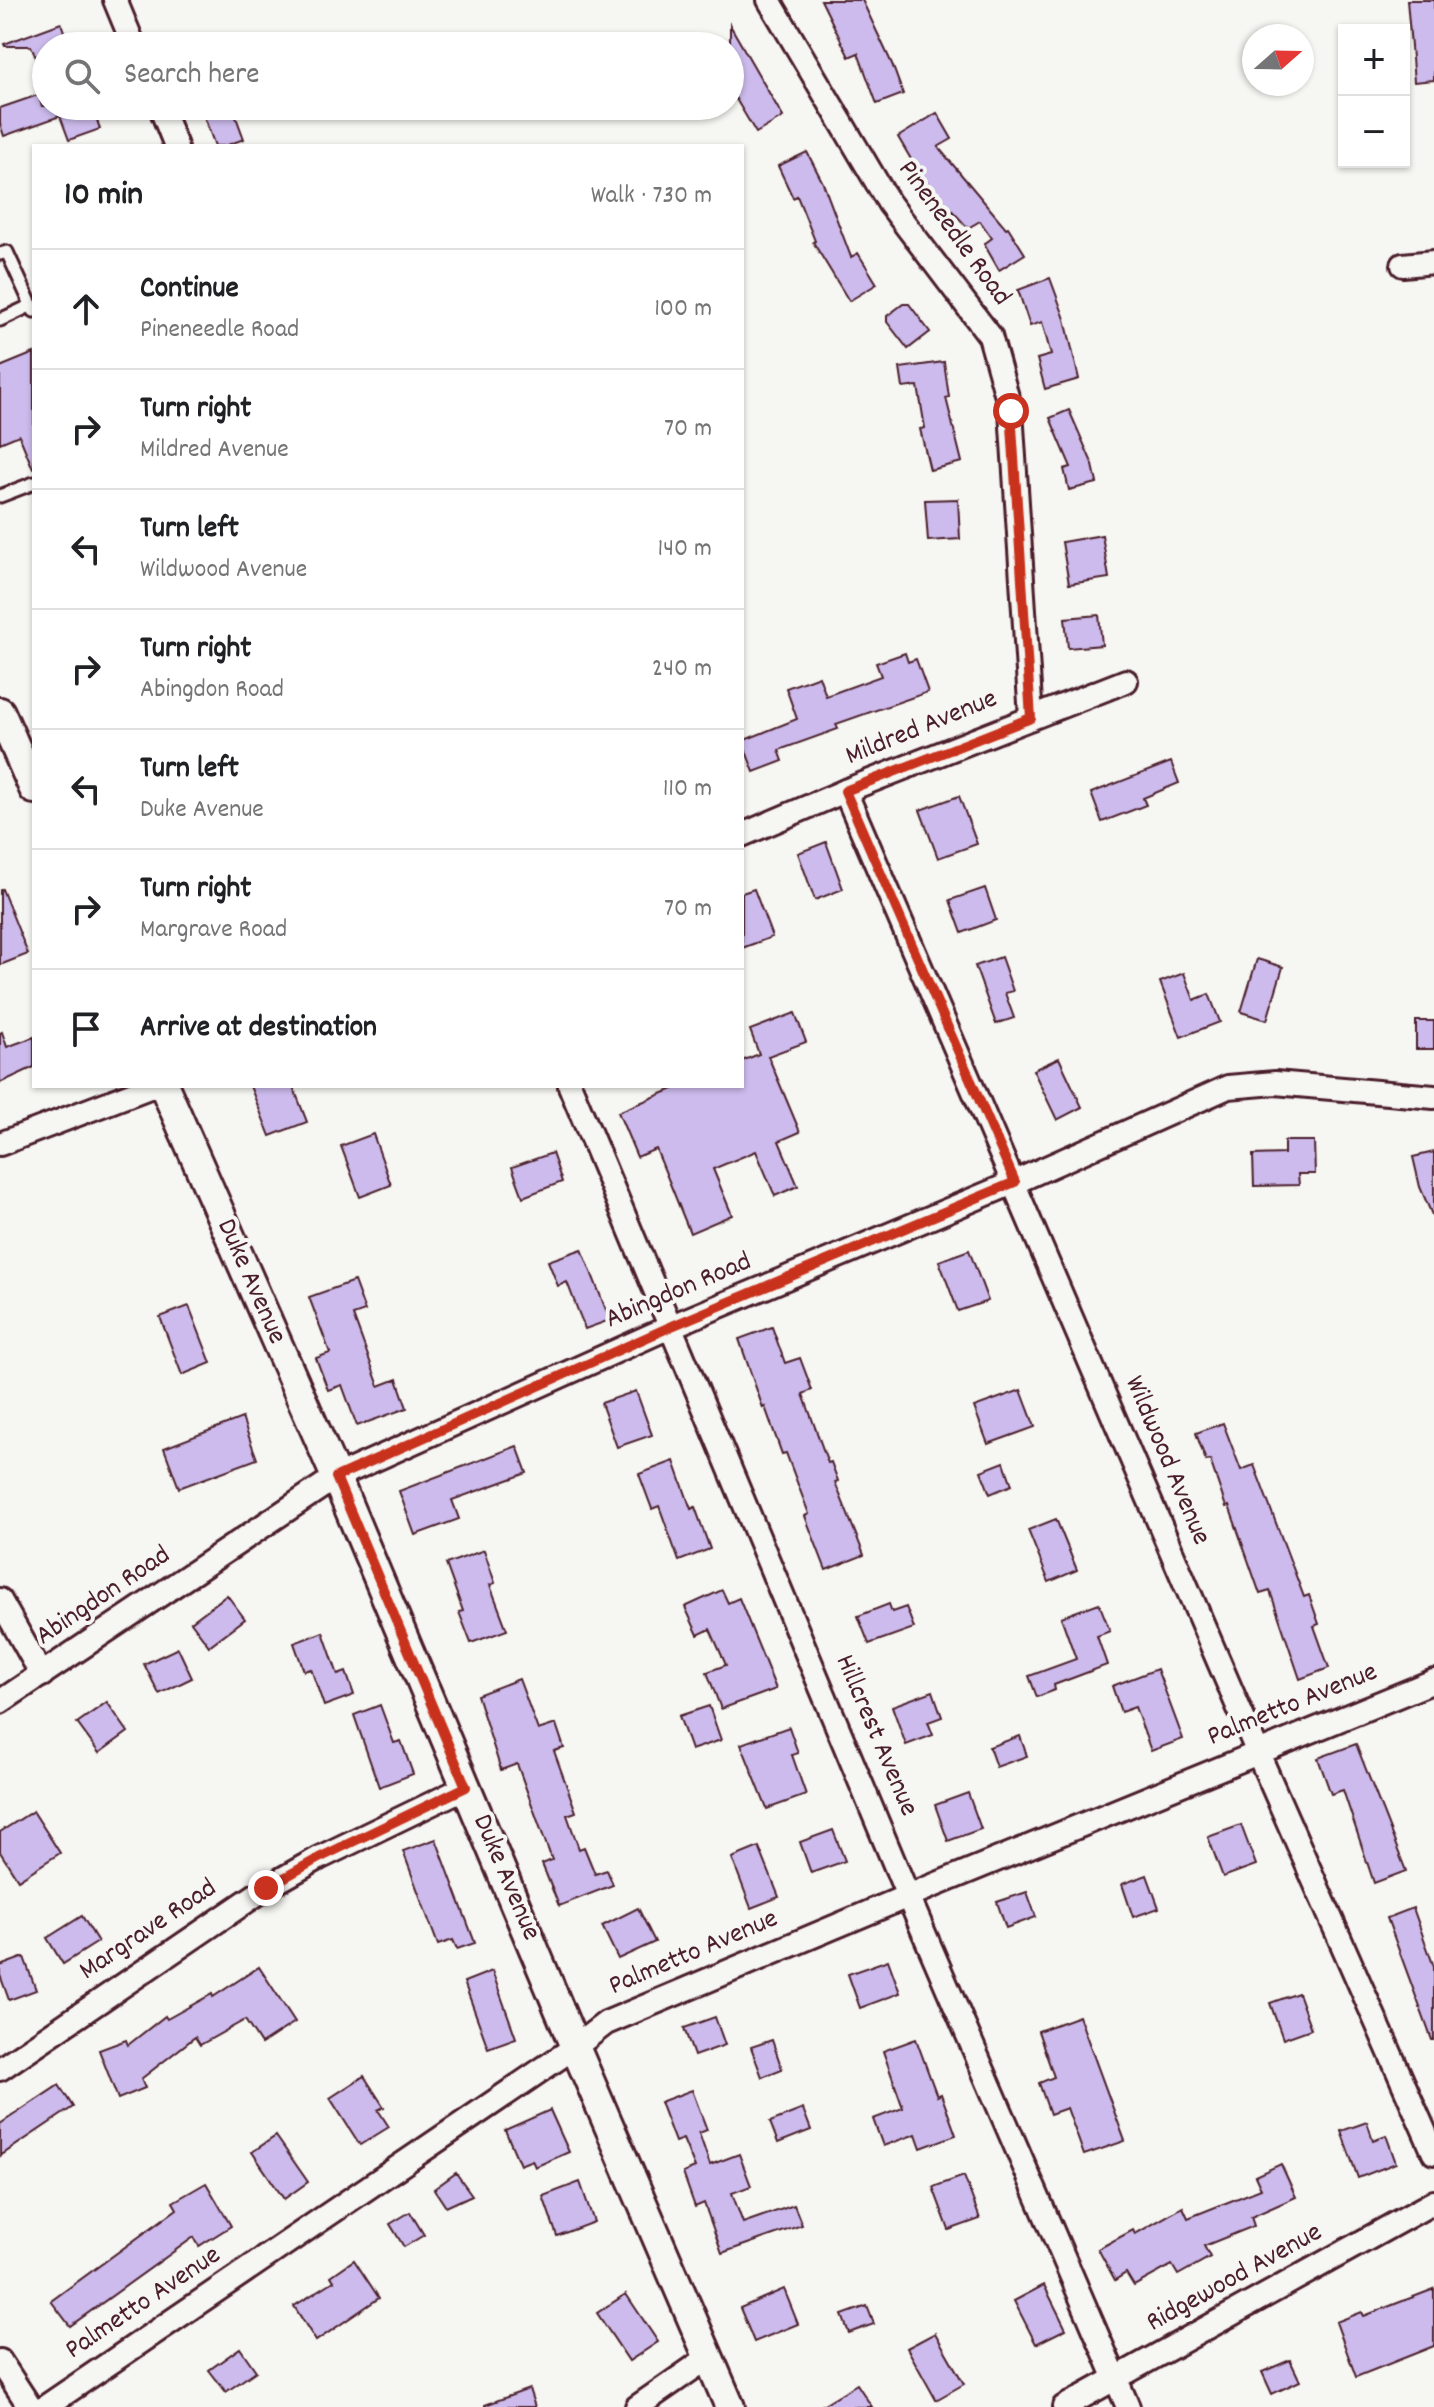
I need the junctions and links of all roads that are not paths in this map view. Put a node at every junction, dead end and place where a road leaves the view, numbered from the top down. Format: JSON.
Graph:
{"nodes":[{"id":1,"x":115,"y":0,"type":"edge"},
{"id":2,"x":769,"y":0,"type":"edge"},
{"id":3,"x":128,"y":32,"type":"edge"},
{"id":4,"x":166,"y":120,"type":"edge"},
{"id":5,"x":175,"y":144,"type":"edge"},
{"id":6,"x":0,"y":254,"type":"edge"},
{"id":7,"x":1434,"y":262,"type":"edge"},
{"id":8,"x":1403,"y":265,"type":"dead end"},
{"id":9,"x":32,"y":306,"type":"edge"},
{"id":10,"x":32,"y":308,"type":"edge"},
{"id":11,"x":0,"y":320,"type":"edge"},
{"id":12,"x":32,"y":484,"type":"edge"},
{"id":13,"x":0,"y":496,"type":"edge"},
{"id":14,"x":1126,"y":681,"type":"dead end"},
{"id":15,"x":0,"y":712,"type":"edge"},
{"id":16,"x":1031,"y":718,"type":"junction"},
{"id":17,"x":32,"y":784,"type":"edge"},
{"id":18,"x":845,"y":791,"type":"junction"},
{"id":19,"x":744,"y":834,"type":"edge"},
{"id":20,"x":147,"y":1088,"type":"edge"},
{"id":21,"x":165,"y":1088,"type":"edge"},
{"id":22,"x":571,"y":1088,"type":"edge"},
{"id":23,"x":1434,"y":1097,"type":"edge"},
{"id":24,"x":0,"y":1144,"type":"edge"},
{"id":25,"x":1015,"y":1182,"type":"junction"},
{"id":26,"x":672,"y":1326,"type":"junction"},
{"id":27,"x":336,"y":1477,"type":"junction"},
{"id":28,"x":0,"y":1600,"type":"edge"},
{"id":29,"x":42,"y":1675,"type":"junction"},
{"id":30,"x":1434,"y":1681,"type":"edge"},
{"id":31,"x":0,"y":1702,"type":"edge"},
{"id":32,"x":1258,"y":1753,"type":"junction"},
{"id":33,"x":466,"y":1787,"type":"junction"},
{"id":34,"x":908,"y":1896,"type":"junction"},
{"id":35,"x":575,"y":2047,"type":"junction"},
{"id":36,"x":0,"y":2069,"type":"edge"},
{"id":37,"x":1434,"y":2153,"type":"edge"},
{"id":38,"x":1434,"y":2202,"type":"edge"},
{"id":39,"x":709,"y":2357,"type":"junction"},
{"id":40,"x":0,"y":2361,"type":"edge"},
{"id":41,"x":1116,"y":2379,"type":"junction"},
{"id":42,"x":30,"y":2407,"type":"edge"},
{"id":43,"x":45,"y":2407,"type":"edge"},
{"id":44,"x":637,"y":2407,"type":"edge"},
{"id":45,"x":730,"y":2407,"type":"edge"},
{"id":46,"x":1064,"y":2407,"type":"edge"},
{"id":47,"x":1128,"y":2407,"type":"edge"}],
"edges":[{"from":1,"to":3,"type":"street"},
{"from":2,"to":16,"type":"street","name":"Pineneedle Road"},
{"from":4,"to":5,"type":"street"},
{"from":6,"to":9,"type":"lane"},
{"from":7,"to":8,"type":"street"},
{"from":10,"to":11,"type":"lane"},
{"from":12,"to":13,"type":"lane"},
{"from":14,"to":16,"type":"street","name":"Mildred Avenue"},
{"from":15,"to":17,"type":"street"},
{"from":16,"to":18,"type":"street","name":"Mildred Avenue"},
{"from":18,"to":19,"type":"street","name":"Mildred Avenue"},
{"from":18,"to":25,"type":"street","name":"Wildwood Avenue"},
{"from":20,"to":24,"type":"street"},
{"from":21,"to":27,"type":"street","name":"Duke Avenue"},
{"from":22,"to":26,"type":"street","name":"Hillcrest Avenue"},
{"from":23,"to":25,"type":"street","name":"Abingdon Road"},
{"from":25,"to":26,"type":"street","name":"Abingdon Road"},
{"from":25,"to":32,"type":"street","name":"Wildwood Avenue"},
{"from":26,"to":27,"type":"street","name":"Abingdon Road"},
{"from":26,"to":34,"type":"street","name":"Hillcrest Avenue"},
{"from":27,"to":29,"type":"street","name":"Abingdon Road"},
{"from":27,"to":33,"type":"street","name":"Duke Avenue"},
{"from":28,"to":29,"type":"street"},
{"from":29,"to":31,"type":"street","name":"Abingdon Road"},
{"from":30,"to":32,"type":"street","name":"Palmetto Avenue"},
{"from":32,"to":34,"type":"street","name":"Palmetto Avenue"},
{"from":32,"to":37,"type":"street","name":"Wildwood Avenue"},
{"from":33,"to":35,"type":"street","name":"Duke Avenue"},
{"from":33,"to":36,"type":"street","name":"Margrave Road"},
{"from":34,"to":35,"type":"street","name":"Palmetto Avenue"},
{"from":34,"to":41,"type":"street","name":"Hillcrest Avenue"},
{"from":35,"to":39,"type":"street","name":"Duke Avenue"},
{"from":35,"to":43,"type":"street","name":"Palmetto Avenue"},
{"from":38,"to":41,"type":"street","name":"Ridgewood Avenue"},
{"from":39,"to":44,"type":"street"},
{"from":39,"to":45,"type":"street","name":"Duke Avenue"},
{"from":40,"to":42,"type":"street"},
{"from":41,"to":46,"type":"street","name":"Ridgewood Avenue"},
{"from":41,"to":47,"type":"street","name":"Hillcrest Avenue"}]}
